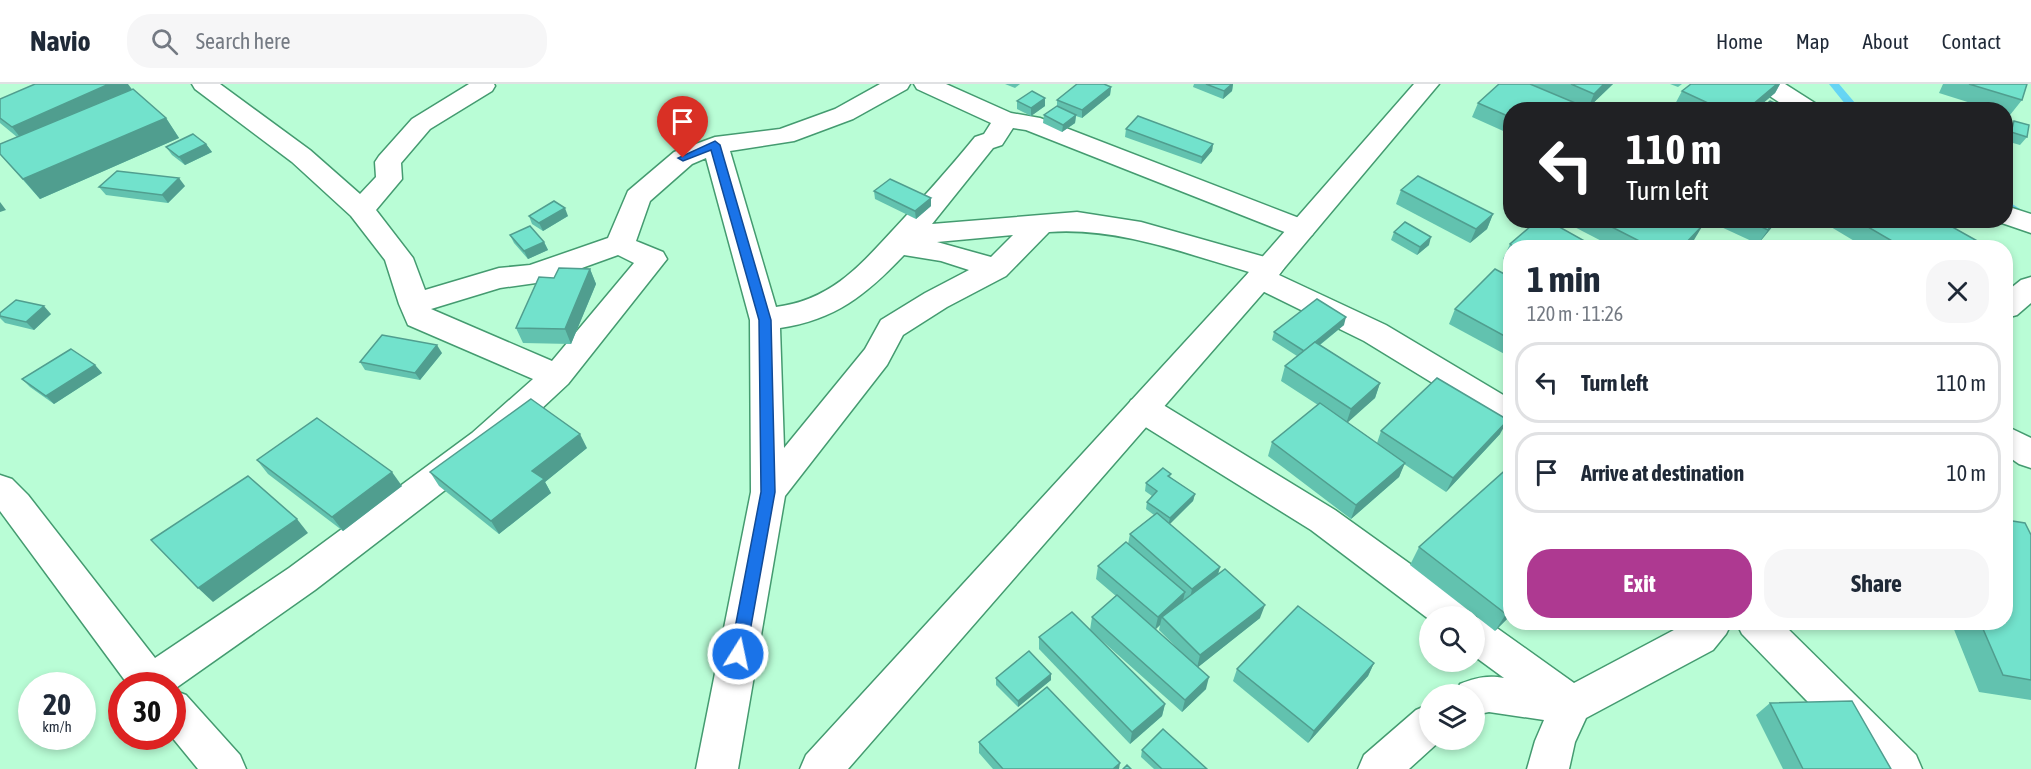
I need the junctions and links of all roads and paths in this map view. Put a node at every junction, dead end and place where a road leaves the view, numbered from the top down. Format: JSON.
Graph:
{"nodes":[{"id":1,"x":204,"y":84,"type":"edge"},
{"id":2,"x":898,"y":84,"type":"edge"},
{"id":3,"x":926,"y":84,"type":"edge"},
{"id":4,"x":1427,"y":84,"type":"edge"},
{"id":5,"x":1768,"y":84,"type":"edge"},
{"id":6,"x":483,"y":86,"type":"dead end"},
{"id":7,"x":1796,"y":102,"type":"edge"},
{"id":8,"x":1006,"y":120,"type":"junction"},
{"id":9,"x":715,"y":145,"type":"junction"},
{"id":10,"x":361,"y":210,"type":"junction"},
{"id":11,"x":2013,"y":218,"type":"edge"},
{"id":12,"x":1042,"y":223,"type":"junction"},
{"id":13,"x":2031,"y":224,"type":"edge"},
{"id":14,"x":1302,"y":229,"type":"junction"},
{"id":15,"x":900,"y":240,"type":"junction"},
{"id":16,"x":620,"y":244,"type":"junction"},
{"id":17,"x":996,"y":268,"type":"junction"},
{"id":18,"x":1265,"y":273,"type":"junction"},
{"id":19,"x":2031,"y":287,"type":"edge"},
{"id":20,"x":2013,"y":302,"type":"edge"},
{"id":21,"x":414,"y":304,"type":"junction"},
{"id":22,"x":765,"y":320,"type":"junction"},
{"id":23,"x":557,"y":376,"type":"junction"},
{"id":24,"x":1143,"y":409,"type":"junction"},
{"id":25,"x":1503,"y":410,"type":"edge"},
{"id":26,"x":2013,"y":443,"type":"edge"},
{"id":27,"x":2031,"y":455,"type":"edge"},
{"id":28,"x":0,"y":489,"type":"edge"},
{"id":29,"x":768,"y":492,"type":"junction"},
{"id":30,"x":1439,"y":606,"type":"edge"},
{"id":31,"x":1706,"y":630,"type":"edge"},
{"id":32,"x":1763,"y":630,"type":"edge"},
{"id":33,"x":1485,"y":641,"type":"edge"},
{"id":34,"x":144,"y":672,"type":"edge"},
{"id":35,"x":184,"y":672,"type":"edge"},
{"id":36,"x":1485,"y":695,"type":"edge"},
{"id":37,"x":1572,"y":705,"type":"junction"},
{"id":38,"x":186,"y":724,"type":"edge"},
{"id":39,"x":1419,"y":733,"type":"edge"},
{"id":40,"x":225,"y":769,"type":"edge"},
{"id":41,"x":717,"y":769,"type":"edge"},
{"id":42,"x":821,"y":769,"type":"edge"},
{"id":43,"x":1379,"y":769,"type":"edge"},
{"id":44,"x":1548,"y":769,"type":"edge"},
{"id":45,"x":1901,"y":769,"type":"edge"}],
"edges":[{"from":1,"to":10,"type":"street"},
{"from":2,"to":9,"type":"street"},
{"from":3,"to":8,"type":"street"},
{"from":4,"to":14,"type":"street"},
{"from":5,"to":7,"type":"street"},
{"from":6,"to":10,"type":"street"},
{"from":8,"to":14,"type":"street"},
{"from":8,"to":15,"type":"street"},
{"from":9,"to":16,"type":"street"},
{"from":9,"to":22,"type":"street"},
{"from":10,"to":21,"type":"street"},
{"from":11,"to":13,"type":"street"},
{"from":12,"to":15,"type":"street"},
{"from":12,"to":17,"type":"street"},
{"from":12,"to":18,"type":"street"},
{"from":14,"to":18,"type":"street"},
{"from":15,"to":17,"type":"street"},
{"from":15,"to":22,"type":"street"},
{"from":16,"to":21,"type":"street"},
{"from":16,"to":23,"type":"street"},
{"from":17,"to":29,"type":"street"},
{"from":18,"to":24,"type":"street"},
{"from":18,"to":25,"type":"street"},
{"from":19,"to":20,"type":"street"},
{"from":21,"to":23,"type":"street"},
{"from":22,"to":29,"type":"street"},
{"from":23,"to":35,"type":"street"},
{"from":24,"to":30,"type":"street"},
{"from":24,"to":42,"type":"street"},
{"from":26,"to":27,"type":"street"},
{"from":28,"to":34,"type":"street"},
{"from":29,"to":41,"type":"street"},
{"from":31,"to":37,"type":"street"},
{"from":32,"to":45,"type":"street"},
{"from":33,"to":37,"type":"street"},
{"from":36,"to":37,"type":"street"},
{"from":37,"to":44,"type":"street"},
{"from":38,"to":40,"type":"street"},
{"from":39,"to":43,"type":"street"}]}
